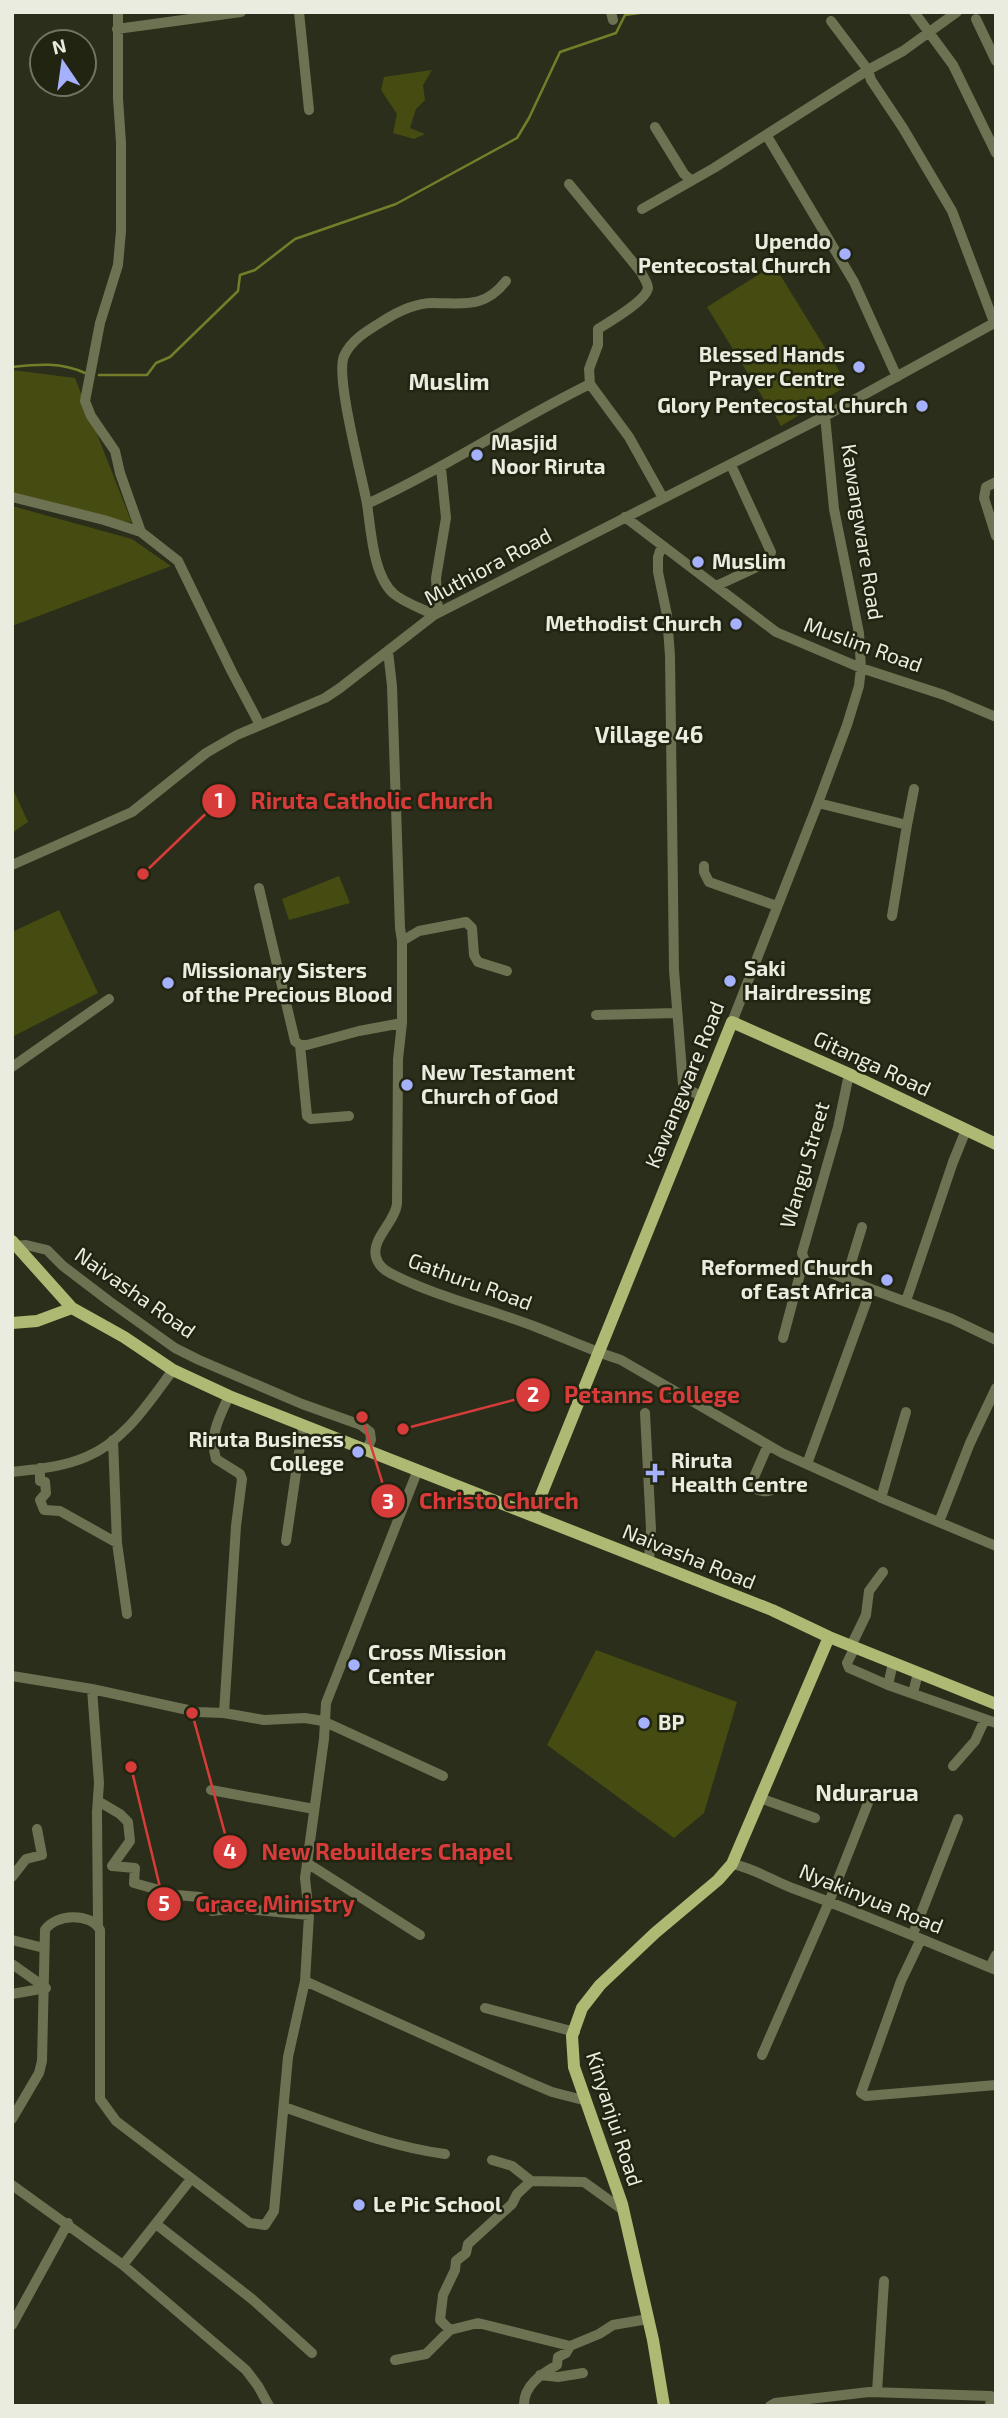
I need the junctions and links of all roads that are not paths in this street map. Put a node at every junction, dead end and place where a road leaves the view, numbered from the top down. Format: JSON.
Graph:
{"nodes":[{"id":1,"x":118,"y":12,"type":"edge"},
{"id":2,"x":241,"y":12,"type":"edge"},
{"id":3,"x":299,"y":12,"type":"edge"},
{"id":4,"x":914,"y":12,"type":"edge"},
{"id":5,"x":957,"y":12,"type":"edge"},
{"id":6,"x":976,"y":19,"type":"dead end"},
{"id":7,"x":831,"y":21,"type":"dead end"},
{"id":8,"x":117,"y":29,"type":"junction"},
{"id":9,"x":928,"y":34,"type":"junction"},
{"id":10,"x":996,"y":61,"type":"edge"},
{"id":11,"x":868,"y":70,"type":"junction"},
{"id":12,"x":309,"y":110,"type":"dead end"},
{"id":13,"x":655,"y":127,"type":"dead end"},
{"id":14,"x":767,"y":135,"type":"junction"},
{"id":15,"x":996,"y":153,"type":"edge"},
{"id":16,"x":691,"y":180,"type":"junction"},
{"id":17,"x":569,"y":184,"type":"dead end"},
{"id":18,"x":642,"y":209,"type":"dead end"},
{"id":19,"x":506,"y":281,"type":"dead end"},
{"id":20,"x":995,"y":322,"type":"edge"},
{"id":21,"x":897,"y":377,"type":"junction"},
{"id":22,"x":590,"y":384,"type":"junction"},
{"id":23,"x":825,"y":416,"type":"junction"},
{"id":24,"x":731,"y":464,"type":"junction"},
{"id":25,"x":441,"y":468,"type":"junction"},
{"id":26,"x":996,"y":482,"type":"edge"},
{"id":27,"x":12,"y":497,"type":"edge"},
{"id":28,"x":663,"y":498,"type":"junction"},
{"id":29,"x":367,"y":503,"type":"junction"},
{"id":30,"x":625,"y":517,"type":"junction"},
{"id":31,"x":141,"y":532,"type":"junction"},
{"id":32,"x":996,"y":536,"type":"edge"},
{"id":33,"x":662,"y":545,"type":"junction"},
{"id":34,"x":716,"y":586,"type":"junction"},
{"id":35,"x":436,"y":614,"type":"junction"},
{"id":36,"x":388,"y":651,"type":"junction"},
{"id":37,"x":861,"y":668,"type":"junction"},
{"id":38,"x":996,"y":717,"type":"edge"},
{"id":39,"x":260,"y":724,"type":"junction"},
{"id":40,"x":914,"y":789,"type":"dead end"},
{"id":41,"x":818,"y":803,"type":"junction"},
{"id":42,"x":907,"y":825,"type":"junction"},
{"id":43,"x":12,"y":864,"type":"edge"},
{"id":44,"x":704,"y":866,"type":"dead end"},
{"id":45,"x":259,"y":888,"type":"dead end"},
{"id":46,"x":777,"y":906,"type":"junction"},
{"id":47,"x":892,"y":916,"type":"dead end"},
{"id":48,"x":402,"y":941,"type":"junction"},
{"id":49,"x":507,"y":971,"type":"dead end"},
{"id":50,"x":109,"y":999,"type":"dead end"},
{"id":51,"x":677,"y":1013,"type":"junction"},
{"id":52,"x":596,"y":1014,"type":"dead end"},
{"id":53,"x":732,"y":1022,"type":"junction"},
{"id":54,"x":402,"y":1023,"type":"junction"},
{"id":55,"x":300,"y":1045,"type":"junction"},
{"id":56,"x":12,"y":1067,"type":"edge"},
{"id":57,"x":849,"y":1074,"type":"junction"},
{"id":58,"x":701,"y":1096,"type":"junction"},
{"id":59,"x":349,"y":1116,"type":"dead end"},
{"id":60,"x":966,"y":1130,"type":"junction"},
{"id":61,"x":996,"y":1144,"type":"edge"},
{"id":62,"x":862,"y":1227,"type":"dead end"},
{"id":63,"x":14,"y":1244,"type":"edge"},
{"id":64,"x":804,"y":1259,"type":"junction"},
{"id":65,"x":846,"y":1279,"type":"junction"},
{"id":66,"x":871,"y":1289,"type":"junction"},
{"id":67,"x":906,"y":1301,"type":"junction"},
{"id":68,"x":72,"y":1308,"type":"junction"},
{"id":69,"x":12,"y":1323,"type":"edge"},
{"id":70,"x":783,"y":1338,"type":"dead end"},
{"id":71,"x":996,"y":1340,"type":"edge"},
{"id":72,"x":598,"y":1353,"type":"junction"},
{"id":73,"x":173,"y":1370,"type":"junction"},
{"id":74,"x":996,"y":1388,"type":"edge"},
{"id":75,"x":229,"y":1396,"type":"junction"},
{"id":76,"x":302,"y":1404,"type":"junction"},
{"id":77,"x":906,"y":1412,"type":"dead end"},
{"id":78,"x":645,"y":1413,"type":"dead end"},
{"id":79,"x":299,"y":1423,"type":"junction"},
{"id":80,"x":113,"y":1440,"type":"junction"},
{"id":81,"x":768,"y":1445,"type":"junction"},
{"id":82,"x":366,"y":1451,"type":"junction"},
{"id":83,"x":807,"y":1464,"type":"junction"},
{"id":84,"x":40,"y":1468,"type":"junction"},
{"id":85,"x":12,"y":1472,"type":"edge"},
{"id":86,"x":417,"y":1472,"type":"junction"},
{"id":87,"x":775,"y":1487,"type":"dead end"},
{"id":88,"x":881,"y":1498,"type":"junction"},
{"id":89,"x":533,"y":1515,"type":"junction"},
{"id":90,"x":939,"y":1522,"type":"junction"},
{"id":91,"x":286,"y":1541,"type":"dead end"},
{"id":92,"x":117,"y":1543,"type":"junction"},
{"id":93,"x":996,"y":1546,"type":"edge"},
{"id":94,"x":649,"y":1561,"type":"junction"},
{"id":95,"x":883,"y":1572,"type":"dead end"},
{"id":96,"x":127,"y":1614,"type":"dead end"},
{"id":97,"x":829,"y":1637,"type":"junction"},
{"id":98,"x":853,"y":1647,"type":"junction"},
{"id":99,"x":893,"y":1663,"type":"junction"},
{"id":100,"x":918,"y":1673,"type":"junction"},
{"id":101,"x":12,"y":1676,"type":"edge"},
{"id":102,"x":888,"y":1685,"type":"junction"},
{"id":103,"x":92,"y":1689,"type":"junction"},
{"id":104,"x":912,"y":1693,"type":"junction"},
{"id":105,"x":978,"y":1697,"type":"junction"},
{"id":106,"x":996,"y":1704,"type":"edge"},
{"id":107,"x":224,"y":1713,"type":"junction"},
{"id":108,"x":973,"y":1716,"type":"junction"},
{"id":109,"x":985,"y":1719,"type":"junction"},
{"id":110,"x":323,"y":1721,"type":"junction"},
{"id":111,"x":996,"y":1724,"type":"edge"},
{"id":112,"x":953,"y":1766,"type":"dead end"},
{"id":113,"x":443,"y":1776,"type":"dead end"},
{"id":114,"x":211,"y":1790,"type":"dead end"},
{"id":115,"x":760,"y":1798,"type":"junction"},
{"id":116,"x":98,"y":1801,"type":"junction"},
{"id":117,"x":868,"y":1803,"type":"dead end"},
{"id":118,"x":314,"y":1809,"type":"junction"},
{"id":119,"x":815,"y":1818,"type":"dead end"},
{"id":120,"x":958,"y":1819,"type":"dead end"},
{"id":121,"x":37,"y":1829,"type":"dead end"},
{"id":122,"x":307,"y":1863,"type":"junction"},
{"id":123,"x":732,"y":1864,"type":"junction"},
{"id":124,"x":12,"y":1877,"type":"edge"},
{"id":125,"x":829,"y":1902,"type":"junction"},
{"id":126,"x":309,"y":1915,"type":"junction"},
{"id":127,"x":98,"y":1926,"type":"junction"},
{"id":128,"x":420,"y":1935,"type":"dead end"},
{"id":129,"x":917,"y":1937,"type":"junction"},
{"id":130,"x":12,"y":1940,"type":"edge"},
{"id":131,"x":44,"y":1948,"type":"junction"},
{"id":132,"x":996,"y":1955,"type":"edge"},
{"id":133,"x":12,"y":1964,"type":"edge"},
{"id":134,"x":993,"y":1969,"type":"edge"},
{"id":135,"x":305,"y":1981,"type":"junction"},
{"id":136,"x":46,"y":1987,"type":"junction"},
{"id":137,"x":12,"y":1994,"type":"edge"},
{"id":138,"x":485,"y":2008,"type":"dead end"},
{"id":139,"x":575,"y":2032,"type":"junction"},
{"id":140,"x":762,"y":2055,"type":"dead end"},
{"id":141,"x":996,"y":2085,"type":"edge"},
{"id":142,"x":583,"y":2100,"type":"junction"},
{"id":143,"x":284,"y":2107,"type":"junction"},
{"id":144,"x":12,"y":2119,"type":"edge"},
{"id":145,"x":445,"y":2154,"type":"dead end"},
{"id":146,"x":492,"y":2160,"type":"dead end"},
{"id":147,"x":191,"y":2179,"type":"junction"},
{"id":148,"x":531,"y":2181,"type":"junction"},
{"id":149,"x":12,"y":2185,"type":"edge"},
{"id":150,"x":623,"y":2210,"type":"junction"},
{"id":151,"x":68,"y":2223,"type":"junction"},
{"id":152,"x":156,"y":2224,"type":"junction"},
{"id":153,"x":123,"y":2265,"type":"junction"},
{"id":154,"x":884,"y":2281,"type":"dead end"},
{"id":155,"x":648,"y":2319,"type":"junction"},
{"id":156,"x":12,"y":2325,"type":"edge"},
{"id":157,"x":450,"y":2330,"type":"junction"},
{"id":158,"x":570,"y":2346,"type":"junction"},
{"id":159,"x":312,"y":2353,"type":"dead end"},
{"id":160,"x":395,"y":2360,"type":"dead end"},
{"id":161,"x":583,"y":2373,"type":"dead end"},
{"id":162,"x":540,"y":2375,"type":"junction"},
{"id":163,"x":877,"y":2392,"type":"junction"},
{"id":164,"x":992,"y":2399,"type":"edge"},
{"id":165,"x":269,"y":2406,"type":"edge"},
{"id":166,"x":524,"y":2406,"type":"edge"},
{"id":167,"x":664,"y":2406,"type":"edge"},
{"id":168,"x":770,"y":2406,"type":"edge"}],
"edges":[{"from":1,"to":8,"type":"street"},
{"from":2,"to":8,"type":"street"},
{"from":3,"to":12,"type":"street"},
{"from":4,"to":9,"type":"street"},
{"from":5,"to":9,"type":"street"},
{"from":6,"to":10,"type":"street"},
{"from":7,"to":11,"type":"street"},
{"from":8,"to":31,"type":"street"},
{"from":9,"to":11,"type":"street"},
{"from":9,"to":15,"type":"street"},
{"from":11,"to":14,"type":"street"},
{"from":11,"to":20,"type":"street"},
{"from":13,"to":16,"type":"street"},
{"from":14,"to":16,"type":"street"},
{"from":14,"to":21,"type":"street"},
{"from":16,"to":18,"type":"street"},
{"from":17,"to":22,"type":"street"},
{"from":19,"to":29,"type":"street"},
{"from":20,"to":21,"type":"street","name":"Muthiora Road"},
{"from":21,"to":23,"type":"street","name":"Muthiora Road"},
{"from":22,"to":25,"type":"street"},
{"from":22,"to":28,"type":"street"},
{"from":23,"to":24,"type":"street","name":"Muthiora Road"},
{"from":23,"to":37,"type":"street","name":"Kawangware Road"},
{"from":24,"to":28,"type":"street","name":"Muthiora Road"},
{"from":24,"to":34,"type":"street"},
{"from":25,"to":29,"type":"street"},
{"from":25,"to":35,"type":"street"},
{"from":26,"to":32,"type":"street"},
{"from":27,"to":31,"type":"street"},
{"from":28,"to":30,"type":"street","name":"Muthiora Road"},
{"from":29,"to":35,"type":"street"},
{"from":30,"to":33,"type":"street","name":"Muslim Road"},
{"from":30,"to":35,"type":"street","name":"Muthiora Road"},
{"from":31,"to":39,"type":"street"},
{"from":33,"to":34,"type":"street","name":"Muslim Road"},
{"from":33,"to":51,"type":"street"},
{"from":34,"to":37,"type":"street","name":"Muslim Road"},
{"from":35,"to":36,"type":"street","name":"Muthiora Road"},
{"from":36,"to":39,"type":"street","name":"Muthiora Road"},
{"from":36,"to":48,"type":"street","name":"Gathuru Road"},
{"from":37,"to":38,"type":"street","name":"Muslim Road"},
{"from":37,"to":41,"type":"street","name":"Kawangware Road"},
{"from":39,"to":43,"type":"street","name":"Muthiora Road"},
{"from":40,"to":42,"type":"street"},
{"from":41,"to":42,"type":"street"},
{"from":41,"to":46,"type":"street","name":"Kawangware Road"},
{"from":42,"to":47,"type":"street"},
{"from":44,"to":46,"type":"street"},
{"from":45,"to":55,"type":"street"},
{"from":46,"to":53,"type":"street","name":"Kawangware Road"},
{"from":48,"to":49,"type":"street"},
{"from":48,"to":54,"type":"street","name":"Gathuru Road"},
{"from":50,"to":56,"type":"street"},
{"from":51,"to":52,"type":"street"},
{"from":51,"to":58,"type":"street"},
{"from":53,"to":57,"type":"main road","name":"Gitanga Road"},
{"from":53,"to":58,"type":"main road","name":"Kawangware Road"},
{"from":54,"to":55,"type":"street"},
{"from":54,"to":72,"type":"street","name":"Gathuru Road"},
{"from":55,"to":59,"type":"street"},
{"from":57,"to":60,"type":"main road","name":"Gitanga Road"},
{"from":57,"to":64,"type":"street","name":"Wangu Street"},
{"from":58,"to":72,"type":"main road","name":"Kawangware Road"},
{"from":60,"to":61,"type":"main road","name":"Gitanga Road"},
{"from":60,"to":67,"type":"street"},
{"from":62,"to":65,"type":"street"},
{"from":63,"to":68,"type":"main road","name":"Naivasha Road"},
{"from":63,"to":76,"type":"street","name":"Naivasha Road"},
{"from":64,"to":65,"type":"street","name":"Wangu Street"},
{"from":64,"to":70,"type":"street"},
{"from":65,"to":66,"type":"street","name":"Wangu Street"},
{"from":66,"to":67,"type":"street","name":"Wangu Street"},
{"from":66,"to":83,"type":"street"},
{"from":67,"to":71,"type":"street","name":"Wangu Street"},
{"from":68,"to":69,"type":"main road"},
{"from":68,"to":73,"type":"main road","name":"Naivasha Road"},
{"from":72,"to":81,"type":"street","name":"Gathuru Road"},
{"from":72,"to":89,"type":"main road","name":"Kawangware Road"},
{"from":73,"to":75,"type":"main road","name":"Naivasha Road"},
{"from":73,"to":80,"type":"street"},
{"from":74,"to":90,"type":"street"},
{"from":75,"to":79,"type":"main road","name":"Naivasha Road"},
{"from":75,"to":107,"type":"street"},
{"from":76,"to":79,"type":"street"},
{"from":76,"to":82,"type":"street","name":"Naivasha Road"},
{"from":77,"to":88,"type":"street"},
{"from":78,"to":94,"type":"street"},
{"from":79,"to":82,"type":"main road","name":"Naivasha Road"},
{"from":79,"to":91,"type":"street"},
{"from":80,"to":84,"type":"street"},
{"from":80,"to":92,"type":"street"},
{"from":81,"to":83,"type":"street","name":"Gathuru Road"},
{"from":81,"to":87,"type":"street"},
{"from":82,"to":86,"type":"main road","name":"Naivasha Road"},
{"from":83,"to":88,"type":"street","name":"Gathuru Road"},
{"from":84,"to":85,"type":"street"},
{"from":84,"to":92,"type":"street"},
{"from":86,"to":89,"type":"main road","name":"Naivasha Road"},
{"from":86,"to":110,"type":"street"},
{"from":88,"to":90,"type":"street","name":"Gathuru Road"},
{"from":89,"to":94,"type":"main road","name":"Naivasha Road"},
{"from":90,"to":93,"type":"street","name":"Gathuru Road"},
{"from":92,"to":96,"type":"street"},
{"from":94,"to":97,"type":"main road","name":"Naivasha Road"},
{"from":95,"to":98,"type":"street"},
{"from":97,"to":98,"type":"main road","name":"Naivasha Road"},
{"from":97,"to":115,"type":"main road"},
{"from":98,"to":99,"type":"main road","name":"Naivasha Road"},
{"from":98,"to":102,"type":"street"},
{"from":99,"to":100,"type":"main road","name":"Naivasha Road"},
{"from":99,"to":102,"type":"street"},
{"from":100,"to":104,"type":"street"},
{"from":100,"to":105,"type":"main road","name":"Naivasha Road"},
{"from":101,"to":103,"type":"street"},
{"from":102,"to":104,"type":"street"},
{"from":103,"to":107,"type":"street"},
{"from":103,"to":116,"type":"street"},
{"from":104,"to":108,"type":"street"},
{"from":105,"to":106,"type":"main road","name":"Naivasha Road"},
{"from":105,"to":108,"type":"street"},
{"from":107,"to":110,"type":"street"},
{"from":108,"to":109,"type":"street"},
{"from":109,"to":111,"type":"street"},
{"from":109,"to":112,"type":"street"},
{"from":110,"to":113,"type":"street"},
{"from":110,"to":118,"type":"street"},
{"from":114,"to":118,"type":"street"},
{"from":115,"to":119,"type":"street"},
{"from":115,"to":123,"type":"main road"},
{"from":116,"to":126,"type":"street"},
{"from":116,"to":127,"type":"street"},
{"from":117,"to":125,"type":"street"},
{"from":118,"to":122,"type":"street"},
{"from":120,"to":129,"type":"street"},
{"from":121,"to":124,"type":"street"},
{"from":122,"to":126,"type":"street"},
{"from":122,"to":128,"type":"street"},
{"from":123,"to":125,"type":"street","name":"Nyakinyua Road"},
{"from":123,"to":139,"type":"main road","name":"Kinyanjui Road"},
{"from":125,"to":129,"type":"street","name":"Nyakinyua Road"},
{"from":125,"to":140,"type":"street"},
{"from":126,"to":135,"type":"street"},
{"from":127,"to":131,"type":"street"},
{"from":127,"to":147,"type":"street"},
{"from":129,"to":134,"type":"street","name":"Nyakinyua Road"},
{"from":129,"to":141,"type":"street"},
{"from":130,"to":131,"type":"street"},
{"from":131,"to":136,"type":"street"},
{"from":132,"to":134,"type":"street"},
{"from":133,"to":136,"type":"street"},
{"from":135,"to":142,"type":"street"},
{"from":135,"to":143,"type":"street"},
{"from":136,"to":137,"type":"street"},
{"from":136,"to":144,"type":"street"},
{"from":138,"to":139,"type":"street"},
{"from":139,"to":142,"type":"main road","name":"Kinyanjui Road"},
{"from":142,"to":150,"type":"main road","name":"Kinyanjui Road"},
{"from":143,"to":145,"type":"street"},
{"from":143,"to":147,"type":"street"},
{"from":146,"to":148,"type":"street"},
{"from":147,"to":152,"type":"street"},
{"from":148,"to":150,"type":"street"},
{"from":148,"to":157,"type":"street"},
{"from":149,"to":151,"type":"street"},
{"from":150,"to":155,"type":"main road","name":"Kinyanjui Road"},
{"from":151,"to":153,"type":"street"},
{"from":151,"to":156,"type":"street"},
{"from":152,"to":153,"type":"street"},
{"from":152,"to":159,"type":"street"},
{"from":153,"to":165,"type":"street"},
{"from":154,"to":163,"type":"street"},
{"from":155,"to":158,"type":"street"},
{"from":155,"to":167,"type":"main road","name":"Kinyanjui Road"},
{"from":157,"to":158,"type":"street"},
{"from":157,"to":160,"type":"street"},
{"from":158,"to":162,"type":"street"},
{"from":161,"to":162,"type":"street"},
{"from":162,"to":166,"type":"street"},
{"from":163,"to":164,"type":"street"},
{"from":163,"to":168,"type":"street"}]}
